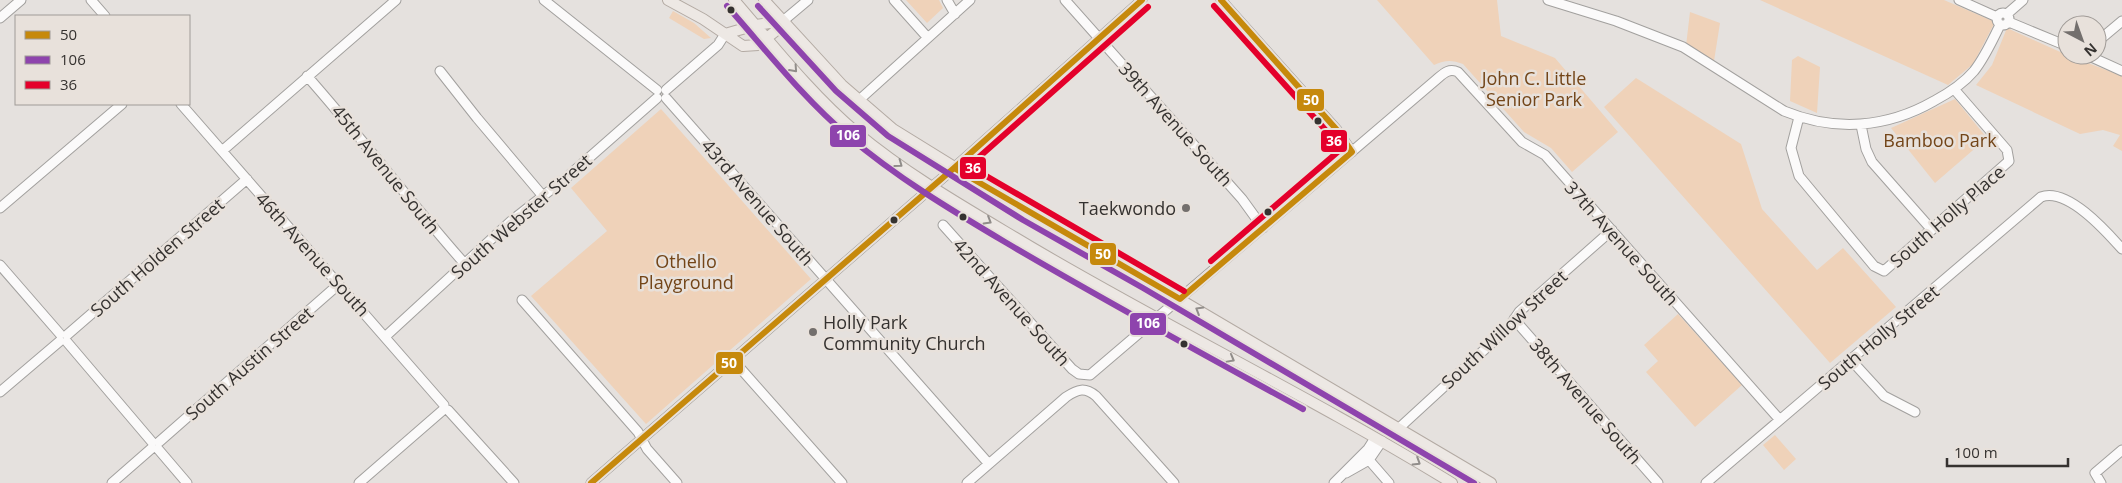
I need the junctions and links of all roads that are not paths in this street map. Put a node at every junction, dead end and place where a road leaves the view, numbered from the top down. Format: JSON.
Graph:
{"nodes":[{"id":1,"x":21,"y":0,"type":"edge"},
{"id":2,"x":91,"y":0,"type":"edge"},
{"id":3,"x":396,"y":0,"type":"edge"},
{"id":4,"x":544,"y":0,"type":"edge"},
{"id":5,"x":668,"y":0,"type":"edge"},
{"id":6,"x":734,"y":0,"type":"edge"},
{"id":7,"x":764,"y":0,"type":"edge"},
{"id":8,"x":808,"y":0,"type":"edge"},
{"id":9,"x":894,"y":0,"type":"edge"},
{"id":10,"x":947,"y":0,"type":"edge"},
{"id":11,"x":970,"y":0,"type":"edge"},
{"id":12,"x":1065,"y":0,"type":"edge"},
{"id":13,"x":1142,"y":0,"type":"edge"},
{"id":14,"x":1221,"y":0,"type":"edge"},
{"id":15,"x":1548,"y":0,"type":"edge"},
{"id":16,"x":1959,"y":0,"type":"edge"},
{"id":17,"x":2024,"y":0,"type":"edge"},
{"id":18,"x":954,"y":14,"type":"junction"},
{"id":19,"x":104,"y":15,"type":"edge"},
{"id":20,"x":1,"y":16,"type":"edge"},
{"id":21,"x":2008,"y":18,"type":"junction"},
{"id":22,"x":783,"y":21,"type":"junction"},
{"id":23,"x":1999,"y":21,"type":"junction"},
{"id":24,"x":2122,"y":21,"type":"edge"},
{"id":25,"x":756,"y":25,"type":"junction"},
{"id":26,"x":725,"y":34,"type":"junction"},
{"id":27,"x":2107,"y":34,"type":"edge"},
{"id":28,"x":767,"y":38,"type":"junction"},
{"id":29,"x":928,"y":38,"type":"junction"},
{"id":30,"x":1099,"y":38,"type":"junction"},
{"id":31,"x":2057,"y":41,"type":"edge"},
{"id":32,"x":2107,"y":64,"type":"edge"},
{"id":33,"x":440,"y":71,"type":"dead end"},
{"id":34,"x":2122,"y":71,"type":"edge"},
{"id":35,"x":307,"y":76,"type":"junction"},
{"id":36,"x":1954,"y":89,"type":"junction"},
{"id":37,"x":662,"y":94,"type":"junction"},
{"id":38,"x":858,"y":101,"type":"junction"},
{"id":39,"x":121,"y":105,"type":"edge"},
{"id":40,"x":183,"y":105,"type":"edge"},
{"id":41,"x":1799,"y":117,"type":"junction"},
{"id":42,"x":1862,"y":125,"type":"junction"},
{"id":43,"x":222,"y":151,"type":"junction"},
{"id":44,"x":1352,"y":152,"type":"junction"},
{"id":45,"x":954,"y":168,"type":"junction"},
{"id":46,"x":247,"y":179,"type":"junction"},
{"id":47,"x":932,"y":187,"type":"junction"},
{"id":48,"x":542,"y":195,"type":"junction"},
{"id":49,"x":0,"y":208,"type":"edge"},
{"id":50,"x":943,"y":226,"type":"dead end"},
{"id":51,"x":1264,"y":228,"type":"junction"},
{"id":52,"x":1612,"y":230,"type":"junction"},
{"id":53,"x":1932,"y":230,"type":"junction"},
{"id":54,"x":2122,"y":249,"type":"edge"},
{"id":55,"x":464,"y":263,"type":"junction"},
{"id":56,"x":0,"y":265,"type":"edge"},
{"id":57,"x":826,"y":279,"type":"junction"},
{"id":58,"x":339,"y":284,"type":"junction"},
{"id":59,"x":1180,"y":299,"type":"junction"},
{"id":60,"x":522,"y":300,"type":"dead end"},
{"id":61,"x":1514,"y":319,"type":"junction"},
{"id":62,"x":1157,"y":320,"type":"junction"},
{"id":63,"x":386,"y":336,"type":"junction"},
{"id":64,"x":64,"y":338,"type":"junction"},
{"id":65,"x":733,"y":360,"type":"junction"},
{"id":66,"x":1851,"y":360,"type":"junction"},
{"id":67,"x":0,"y":392,"type":"edge"},
{"id":68,"x":445,"y":408,"type":"junction"},
{"id":69,"x":1915,"y":412,"type":"dead end"},
{"id":70,"x":1780,"y":420,"type":"junction"},
{"id":71,"x":1398,"y":429,"type":"junction"},
{"id":72,"x":641,"y":439,"type":"junction"},
{"id":73,"x":1379,"y":439,"type":"junction"},
{"id":74,"x":155,"y":445,"type":"junction"},
{"id":75,"x":2122,"y":450,"type":"edge"},
{"id":76,"x":1368,"y":460,"type":"junction"},
{"id":77,"x":989,"y":464,"type":"junction"},
{"id":78,"x":1346,"y":473,"type":"junction"},
{"id":79,"x":112,"y":483,"type":"edge"},
{"id":80,"x":187,"y":483,"type":"edge"},
{"id":81,"x":359,"y":483,"type":"edge"},
{"id":82,"x":514,"y":483,"type":"edge"},
{"id":83,"x":591,"y":483,"type":"edge"},
{"id":84,"x":677,"y":483,"type":"edge"},
{"id":85,"x":842,"y":483,"type":"edge"},
{"id":86,"x":967,"y":483,"type":"edge"},
{"id":87,"x":1174,"y":483,"type":"edge"},
{"id":88,"x":1334,"y":483,"type":"edge"},
{"id":89,"x":1389,"y":483,"type":"edge"},
{"id":90,"x":1452,"y":483,"type":"edge"},
{"id":91,"x":1491,"y":483,"type":"edge"},
{"id":92,"x":1658,"y":483,"type":"edge"},
{"id":93,"x":1706,"y":483,"type":"edge"},
{"id":94,"x":2101,"y":483,"type":"edge"}],
"edges":[{"from":1,"to":20,"type":"street"},
{"from":2,"to":19,"type":"street"},
{"from":3,"to":35,"type":"street"},
{"from":4,"to":37,"type":"street","name":"43rd Avenue South"},
{"from":5,"to":26,"type":"main road"},
{"from":6,"to":25,"type":"main road"},
{"from":7,"to":22,"type":"main road"},
{"from":8,"to":22,"type":"street"},
{"from":9,"to":29,"type":"street"},
{"from":10,"to":18,"type":"street"},
{"from":11,"to":18,"type":"street"},
{"from":12,"to":30,"type":"street","name":"39th Avenue South"},
{"from":13,"to":30,"type":"street"},
{"from":14,"to":44,"type":"street"},
{"from":15,"to":41,"type":"street"},
{"from":16,"to":23,"type":"street"},
{"from":17,"to":21,"type":"street"},
{"from":18,"to":29,"type":"street"},
{"from":21,"to":23,"type":"street"},
{"from":21,"to":31,"type":"street"},
{"from":22,"to":25,"type":"main road"},
{"from":22,"to":28,"type":"main road"},
{"from":22,"to":38,"type":"main road"},
{"from":23,"to":36,"type":"street"},
{"from":24,"to":27,"type":"street"},
{"from":25,"to":26,"type":"main road"},
{"from":25,"to":28,"type":"main road"},
{"from":26,"to":28,"type":"main road"},
{"from":26,"to":37,"type":"street","name":"South Webster Street"},
{"from":28,"to":47,"type":"main road","one_way":true},
{"from":29,"to":38,"type":"street"},
{"from":30,"to":45,"type":"street"},
{"from":30,"to":51,"type":"street","name":"39th Avenue South"},
{"from":32,"to":34,"type":"street"},
{"from":33,"to":48,"type":"street"},
{"from":35,"to":43,"type":"street"},
{"from":35,"to":55,"type":"street","name":"45th Avenue South"},
{"from":36,"to":42,"type":"street"},
{"from":36,"to":53,"type":"street","name":"South Holly Place"},
{"from":37,"to":48,"type":"street","name":"South Webster Street"},
{"from":37,"to":57,"type":"street","name":"43rd Avenue South"},
{"from":38,"to":45,"type":"main road"},
{"from":39,"to":49,"type":"street"},
{"from":40,"to":43,"type":"street","name":"46th Avenue South"},
{"from":41,"to":42,"type":"street"},
{"from":41,"to":53,"type":"street","name":"South Holly Place"},
{"from":42,"to":53,"type":"street"},
{"from":43,"to":46,"type":"street","name":"46th Avenue South"},
{"from":44,"to":51,"type":"street"},
{"from":44,"to":52,"type":"street","name":"37th Avenue South"},
{"from":45,"to":47,"type":"street"},
{"from":45,"to":59,"type":"main road"},
{"from":46,"to":58,"type":"street","name":"46th Avenue South"},
{"from":46,"to":64,"type":"street","name":"South Holden Street"},
{"from":47,"to":57,"type":"street"},
{"from":47,"to":62,"type":"main road","one_way":true},
{"from":48,"to":55,"type":"street","name":"South Webster Street"},
{"from":50,"to":62,"type":"street","name":"42nd Avenue South"},
{"from":51,"to":59,"type":"street"},
{"from":52,"to":61,"type":"street","name":"South Willow Street"},
{"from":52,"to":70,"type":"street","name":"37th Avenue South"},
{"from":54,"to":66,"type":"street","name":"South Holly Street"},
{"from":55,"to":63,"type":"street","name":"South Webster Street"},
{"from":56,"to":64,"type":"street"},
{"from":57,"to":65,"type":"street"},
{"from":57,"to":77,"type":"street","name":"43rd Avenue South"},
{"from":58,"to":63,"type":"street","name":"46th Avenue South"},
{"from":58,"to":74,"type":"street","name":"South Austin Street"},
{"from":59,"to":62,"type":"street"},
{"from":71,"to":59,"type":"main road","one_way":true},
{"from":60,"to":72,"type":"street"},
{"from":61,"to":71,"type":"street","name":"South Willow Street"},
{"from":61,"to":92,"type":"street","name":"38th Avenue South"},
{"from":62,"to":73,"type":"main road","one_way":true},
{"from":63,"to":68,"type":"street","name":"46th Avenue South"},
{"from":64,"to":67,"type":"street","name":"South Holden Street"},
{"from":64,"to":74,"type":"street"},
{"from":65,"to":72,"type":"street"},
{"from":65,"to":85,"type":"street"},
{"from":66,"to":69,"type":"street"},
{"from":66,"to":70,"type":"street","name":"South Holly Street"},
{"from":68,"to":81,"type":"street"},
{"from":68,"to":82,"type":"street","name":"46th Avenue South"},
{"from":70,"to":93,"type":"street","name":"South Holly Street"},
{"from":71,"to":91,"type":"main road"},
{"from":72,"to":83,"type":"street"},
{"from":72,"to":84,"type":"street"},
{"from":73,"to":76,"type":"street"},
{"from":73,"to":78,"type":"street"},
{"from":73,"to":90,"type":"main road","one_way":true},
{"from":74,"to":79,"type":"street","name":"South Austin Street"},
{"from":74,"to":80,"type":"street"},
{"from":75,"to":94,"type":"street"},
{"from":76,"to":78,"type":"street"},
{"from":76,"to":89,"type":"street"},
{"from":77,"to":86,"type":"street"},
{"from":77,"to":87,"type":"street"},
{"from":78,"to":88,"type":"street"}]}
